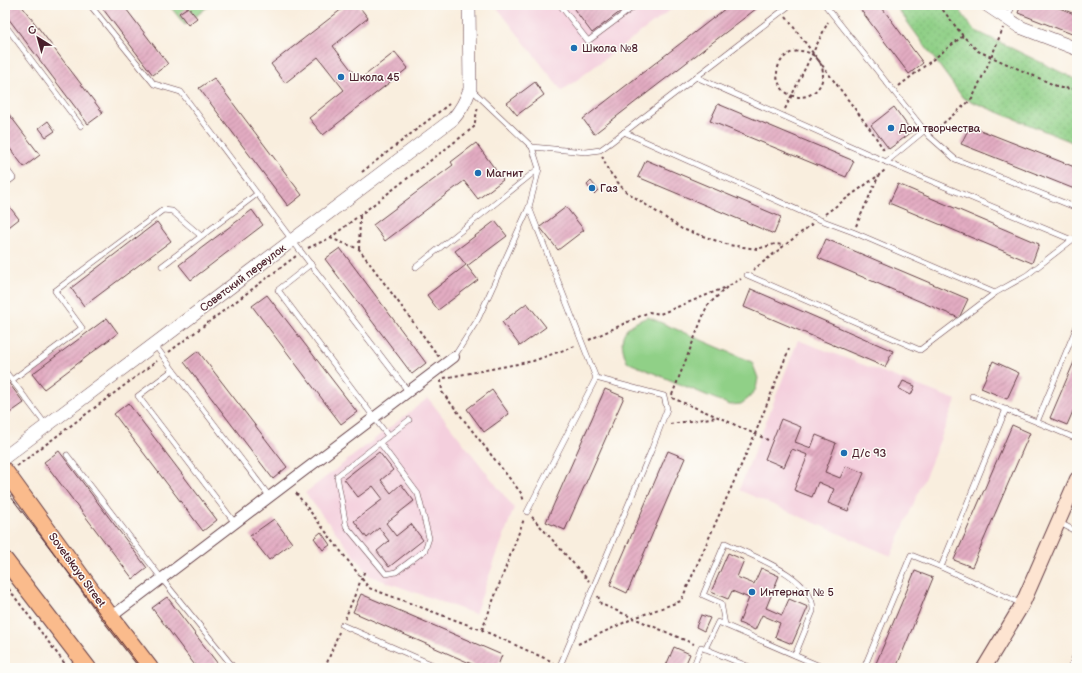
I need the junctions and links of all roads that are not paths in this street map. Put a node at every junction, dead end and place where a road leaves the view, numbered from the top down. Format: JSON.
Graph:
{"nodes":[{"id":1,"x":90,"y":5,"type":"edge"},
{"id":2,"x":469,"y":5,"type":"edge"},
{"id":3,"x":560,"y":5,"type":"edge"},
{"id":4,"x":636,"y":5,"type":"edge"},
{"id":5,"x":790,"y":5,"type":"edge"},
{"id":6,"x":826,"y":5,"type":"edge"},
{"id":7,"x":987,"y":5,"type":"edge"},
{"id":8,"x":1013,"y":5,"type":"edge"},
{"id":9,"x":1007,"y":19,"type":"junction"},
{"id":10,"x":5,"y":25,"type":"edge"},
{"id":11,"x":1077,"y":49,"type":"edge"},
{"id":12,"x":696,"y":77,"type":"junction"},
{"id":13,"x":470,"y":89,"type":"junction"},
{"id":14,"x":81,"y":126,"type":"dead end"},
{"id":15,"x":925,"y":130,"type":"junction"},
{"id":16,"x":624,"y":132,"type":"junction"},
{"id":17,"x":532,"y":147,"type":"junction"},
{"id":18,"x":888,"y":161,"type":"junction"},
{"id":19,"x":5,"y":168,"type":"edge"},
{"id":20,"x":539,"y":169,"type":"junction"},
{"id":21,"x":5,"y":184,"type":"edge"},
{"id":22,"x":257,"y":194,"type":"junction"},
{"id":23,"x":529,"y":207,"type":"junction"},
{"id":24,"x":1077,"y":208,"type":"edge"},
{"id":25,"x":200,"y":235,"type":"junction"},
{"id":26,"x":1075,"y":238,"type":"edge"},
{"id":27,"x":292,"y":240,"type":"junction"},
{"id":28,"x":311,"y":264,"type":"junction"},
{"id":29,"x":162,"y":266,"type":"dead end"},
{"id":30,"x":416,"y":267,"type":"dead end"},
{"id":31,"x":747,"y":275,"type":"dead end"},
{"id":32,"x":995,"y":293,"type":"junction"},
{"id":33,"x":1077,"y":326,"type":"edge"},
{"id":34,"x":155,"y":345,"type":"junction"},
{"id":35,"x":454,"y":357,"type":"joint"},
{"id":36,"x":173,"y":370,"type":"junction"},
{"id":37,"x":5,"y":371,"type":"edge"},
{"id":38,"x":596,"y":378,"type":"junction"},
{"id":39,"x":12,"y":380,"type":"junction"},
{"id":40,"x":408,"y":391,"type":"junction"},
{"id":41,"x":972,"y":396,"type":"dead end"},
{"id":42,"x":1006,"y":409,"type":"junction"},
{"id":43,"x":374,"y":418,"type":"junction"},
{"id":44,"x":410,"y":420,"type":"dead end"},
{"id":45,"x":1037,"y":422,"type":"junction"},
{"id":46,"x":46,"y":426,"type":"junction"},
{"id":47,"x":388,"y":436,"type":"junction"},
{"id":48,"x":1077,"y":439,"type":"edge"},
{"id":49,"x":380,"y":443,"type":"junction"},
{"id":50,"x":67,"y":455,"type":"dead end"},
{"id":51,"x":5,"y":457,"type":"edge"},
{"id":52,"x":5,"y":471,"type":"edge"},
{"id":53,"x":1077,"y":479,"type":"edge"},
{"id":54,"x":270,"y":497,"type":"junction"},
{"id":55,"x":527,"y":512,"type":"road end"},
{"id":56,"x":235,"y":523,"type":"junction"},
{"id":57,"x":1059,"y":523,"type":"junction"},
{"id":58,"x":1077,"y":532,"type":"edge"},
{"id":59,"x":5,"y":560,"type":"edge"},
{"id":60,"x":942,"y":567,"type":"junction"},
{"id":61,"x":162,"y":579,"type":"junction"},
{"id":62,"x":1022,"y":605,"type":"junction"},
{"id":63,"x":111,"y":617,"type":"junction"},
{"id":64,"x":342,"y":625,"type":"dead end"},
{"id":65,"x":725,"y":625,"type":"junction"},
{"id":66,"x":703,"y":648,"type":"junction"},
{"id":67,"x":1077,"y":652,"type":"edge"},
{"id":68,"x":795,"y":655,"type":"junction"},
{"id":69,"x":560,"y":667,"type":"edge"},
{"id":70,"x":88,"y":668,"type":"edge"},
{"id":71,"x":150,"y":668,"type":"edge"},
{"id":72,"x":234,"y":668,"type":"edge"},
{"id":73,"x":440,"y":668,"type":"edge"},
{"id":74,"x":693,"y":668,"type":"edge"},
{"id":75,"x":752,"y":668,"type":"edge"},
{"id":76,"x":822,"y":668,"type":"edge"},
{"id":77,"x":864,"y":668,"type":"edge"},
{"id":78,"x":984,"y":668,"type":"edge"},
{"id":79,"x":1070,"y":668,"type":"edge"}],
"edges":[{"from":1,"to":22,"type":"lane"},
{"from":2,"to":13,"type":"street"},
{"from":3,"to":4,"type":"lane"},
{"from":5,"to":12,"type":"lane"},
{"from":6,"to":15,"type":"lane"},
{"from":7,"to":9,"type":"street"},
{"from":8,"to":9,"type":"lane"},
{"from":9,"to":11,"type":"street"},
{"from":10,"to":14,"type":"lane"},
{"from":12,"to":16,"type":"lane"},
{"from":12,"to":18,"type":"lane"},
{"from":13,"to":17,"type":"lane"},
{"from":13,"to":27,"type":"street","name":"Советский переулок"},
{"from":15,"to":18,"type":"lane"},
{"from":15,"to":24,"type":"lane"},
{"from":16,"to":17,"type":"lane"},
{"from":16,"to":32,"type":"lane"},
{"from":17,"to":20,"type":"lane"},
{"from":18,"to":26,"type":"lane"},
{"from":19,"to":21,"type":"lane"},
{"from":20,"to":23,"type":"lane"},
{"from":20,"to":30,"type":"lane"},
{"from":22,"to":25,"type":"lane"},
{"from":22,"to":27,"type":"lane"},
{"from":23,"to":35,"type":"lane"},
{"from":23,"to":38,"type":"lane"},
{"from":25,"to":29,"type":"lane"},
{"from":25,"to":39,"type":"lane"},
{"from":26,"to":32,"type":"lane"},
{"from":27,"to":28,"type":"lane"},
{"from":27,"to":34,"type":"street","name":"Советский переулок"},
{"from":28,"to":40,"type":"lane"},
{"from":28,"to":43,"type":"lane"},
{"from":31,"to":32,"type":"lane"},
{"from":33,"to":45,"type":"lane"},
{"from":34,"to":36,"type":"lane"},
{"from":34,"to":46,"type":"street","name":"Советский переулок"},
{"from":35,"to":40,"type":"street"},
{"from":36,"to":54,"type":"lane"},
{"from":36,"to":56,"type":"lane"},
{"from":37,"to":39,"type":"lane"},
{"from":38,"to":55,"type":"lane"},
{"from":38,"to":69,"type":"lane"},
{"from":39,"to":46,"type":"lane"},
{"from":40,"to":43,"type":"street"},
{"from":41,"to":42,"type":"lane"},
{"from":42,"to":45,"type":"lane"},
{"from":42,"to":60,"type":"lane"},
{"from":43,"to":47,"type":"lane"},
{"from":43,"to":54,"type":"street"},
{"from":44,"to":47,"type":"lane"},
{"from":45,"to":48,"type":"lane"},
{"from":46,"to":51,"type":"street","name":"Советский переулок"},
{"from":47,"to":49,"type":"lane"},
{"from":49,"to":49,"type":"lane"},
{"from":50,"to":61,"type":"lane"},
{"from":52,"to":63,"type":"main road","name":"Sovetskaya Street"},
{"from":53,"to":57,"type":"main road"},
{"from":54,"to":56,"type":"street"},
{"from":56,"to":61,"type":"street"},
{"from":57,"to":58,"type":"lane"},
{"from":57,"to":62,"type":"main road"},
{"from":59,"to":70,"type":"main road"},
{"from":60,"to":62,"type":"lane"},
{"from":60,"to":77,"type":"lane"},
{"from":61,"to":63,"type":"street"},
{"from":61,"to":72,"type":"lane"},
{"from":62,"to":78,"type":"main road"},
{"from":63,"to":71,"type":"main road","name":"Sovetskaya Street"},
{"from":64,"to":73,"type":"lane"},
{"from":65,"to":66,"type":"lane"},
{"from":65,"to":68,"type":"lane"},
{"from":65,"to":68,"type":"lane"},
{"from":66,"to":74,"type":"lane"},
{"from":66,"to":75,"type":"lane"},
{"from":67,"to":79,"type":"lane"},
{"from":68,"to":76,"type":"lane"}]}
